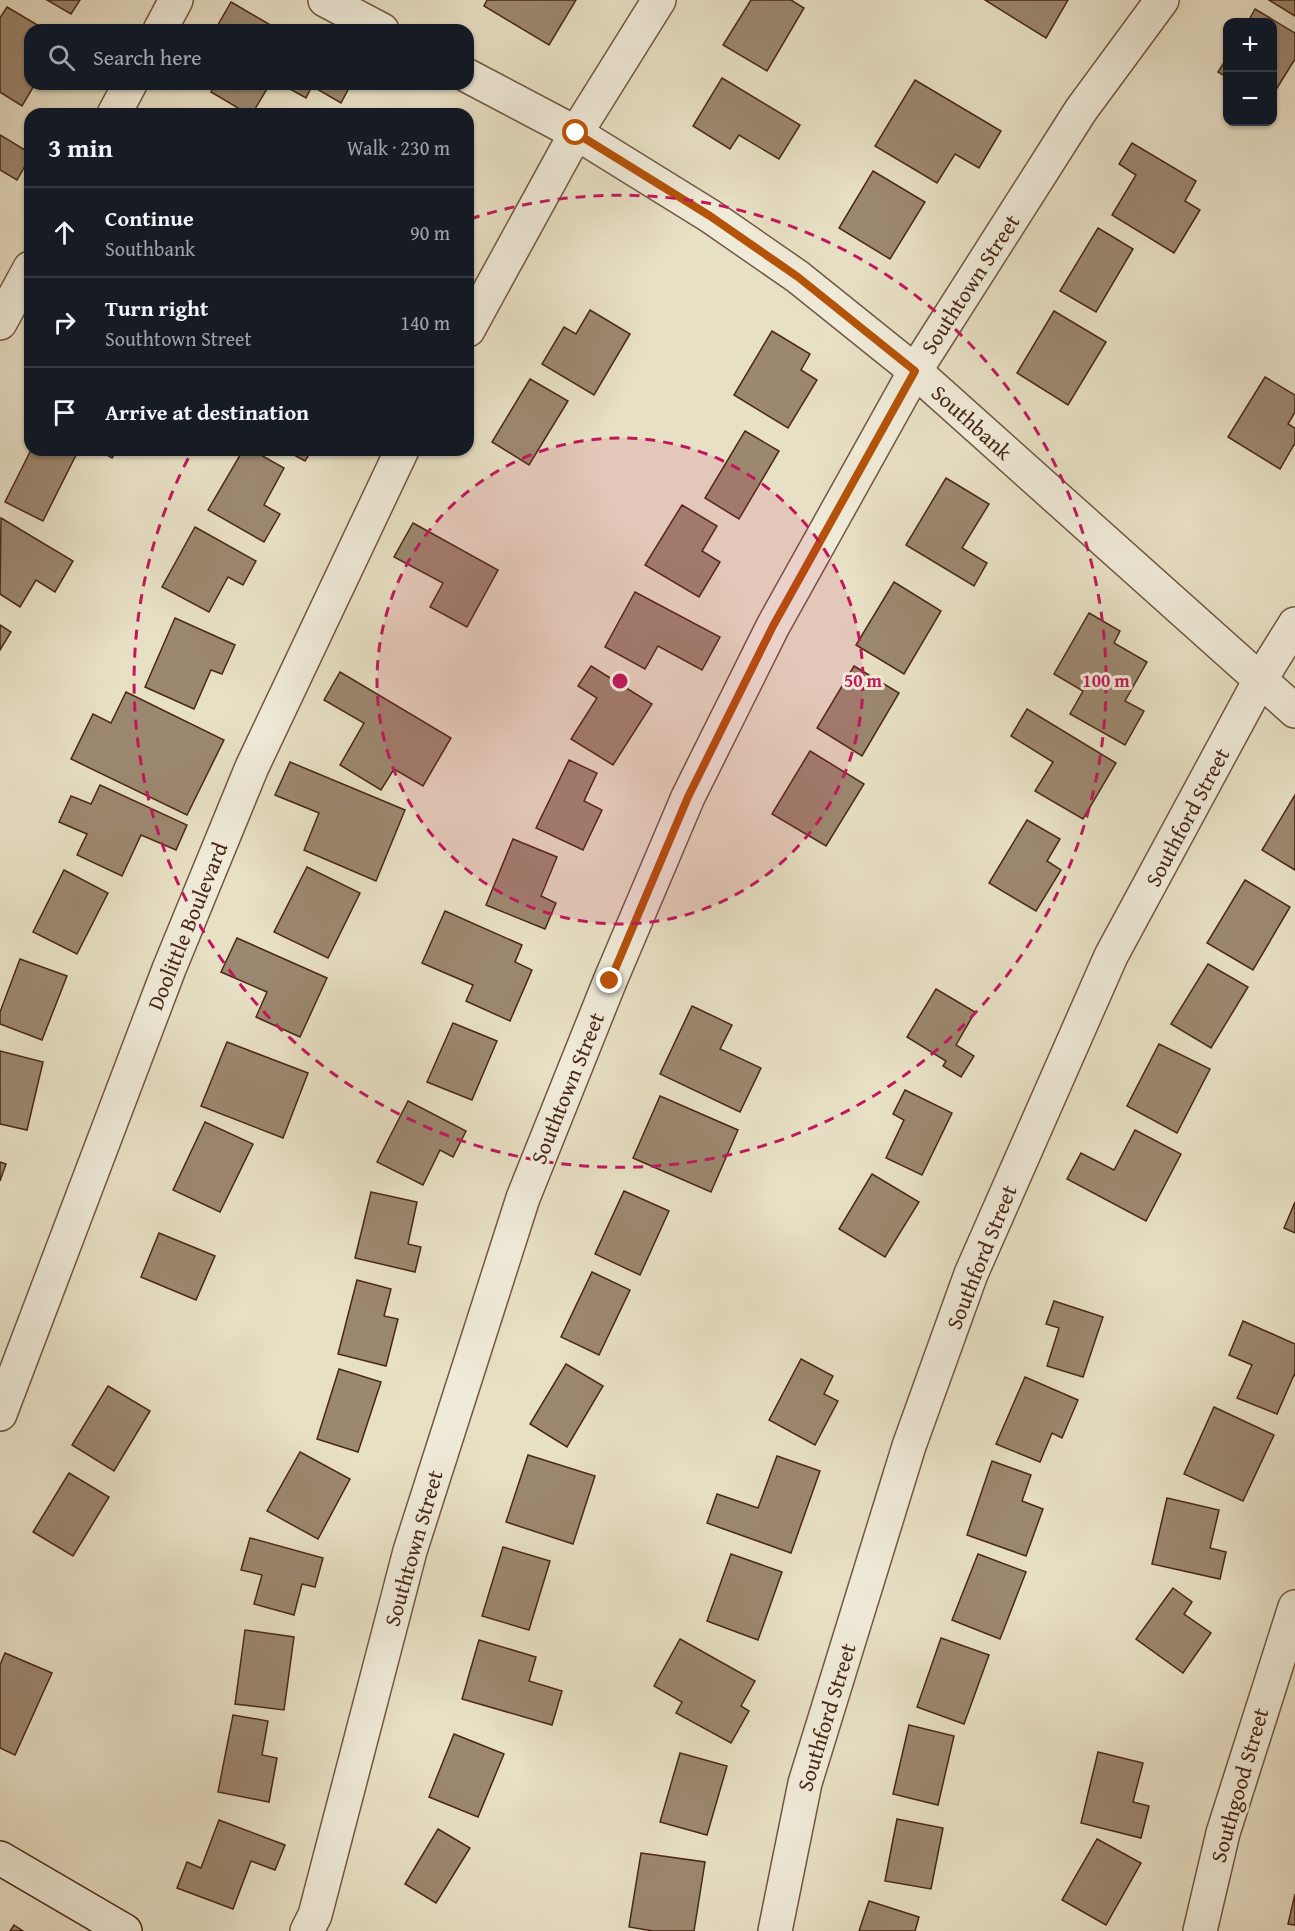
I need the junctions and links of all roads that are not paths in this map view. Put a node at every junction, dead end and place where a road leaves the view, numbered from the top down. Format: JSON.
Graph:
{"nodes":[{"id":1,"x":176,"y":0,"type":"edge"},
{"id":2,"x":325,"y":0,"type":"edge"},
{"id":3,"x":659,"y":0,"type":"edge"},
{"id":4,"x":1162,"y":0,"type":"edge"},
{"id":5,"x":163,"y":24,"type":"edge"},
{"id":6,"x":371,"y":24,"type":"edge"},
{"id":7,"x":474,"y":79,"type":"edge"},
{"id":8,"x":127,"y":90,"type":"edge"},
{"id":9,"x":117,"y":108,"type":"edge"},
{"id":10,"x":576,"y":133,"type":"junction"},
{"id":11,"x":24,"y":279,"type":"edge"},
{"id":12,"x":474,"y":319,"type":"edge"},
{"id":13,"x":0,"y":323,"type":"edge"},
{"id":14,"x":915,"y":371,"type":"junction"},
{"id":15,"x":399,"y":456,"type":"edge"},
{"id":16,"x":1295,"y":624,"type":"edge"},
{"id":17,"x":1260,"y":680,"type":"junction"},
{"id":18,"x":1295,"y":711,"type":"edge"},
{"id":19,"x":0,"y":1414,"type":"edge"},
{"id":20,"x":1295,"y":1607,"type":"edge"},
{"id":21,"x":0,"y":1858,"type":"edge"},
{"id":22,"x":125,"y":1931,"type":"edge"},
{"id":23,"x":307,"y":1931,"type":"edge"},
{"id":24,"x":775,"y":1931,"type":"edge"},
{"id":25,"x":1200,"y":1931,"type":"edge"}],
"edges":[{"from":1,"to":5,"type":"street"},
{"from":2,"to":6,"type":"street"},
{"from":3,"to":10,"type":"street"},
{"from":4,"to":14,"type":"street","name":"Southtown Street"},
{"from":7,"to":10,"type":"street","name":"Southbank"},
{"from":8,"to":9,"type":"street"},
{"from":10,"to":12,"type":"street"},
{"from":10,"to":14,"type":"street","name":"Southbank"},
{"from":11,"to":13,"type":"street"},
{"from":14,"to":17,"type":"street","name":"Southbank"},
{"from":14,"to":23,"type":"street","name":"Southtown Street"},
{"from":15,"to":19,"type":"street","name":"Doolittle Boulevard"},
{"from":16,"to":17,"type":"street","name":"Southford Street"},
{"from":17,"to":18,"type":"street","name":"Southbank"},
{"from":17,"to":24,"type":"street","name":"Southford Street"},
{"from":20,"to":25,"type":"street","name":"Southgood Street"},
{"from":21,"to":22,"type":"street"}]}
